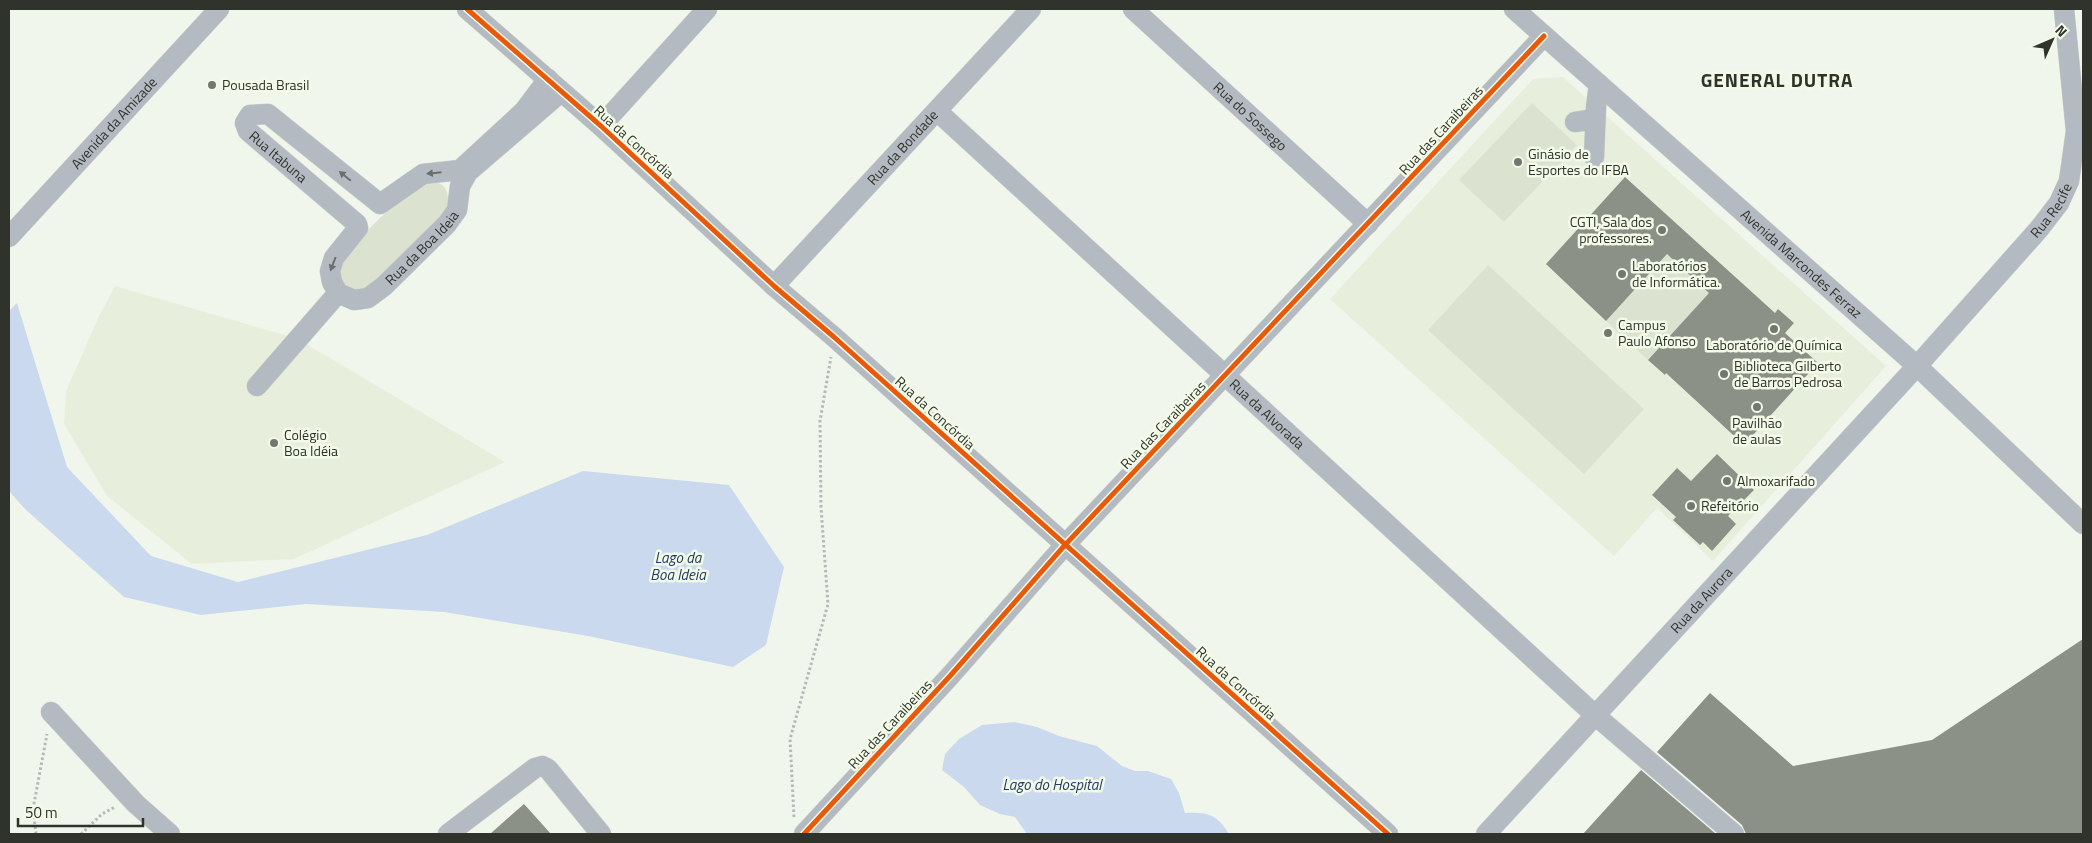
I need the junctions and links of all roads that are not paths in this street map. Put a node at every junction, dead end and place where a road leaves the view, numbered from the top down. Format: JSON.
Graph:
{"nodes":[{"id":1,"x":219,"y":9,"type":"edge"},
{"id":2,"x":467,"y":9,"type":"edge"},
{"id":3,"x":707,"y":9,"type":"edge"},
{"id":4,"x":1031,"y":9,"type":"edge"},
{"id":5,"x":1133,"y":9,"type":"edge"},
{"id":6,"x":1514,"y":9,"type":"edge"},
{"id":7,"x":2064,"y":9,"type":"edge"},
{"id":8,"x":1544,"y":36,"type":"junction"},
{"id":9,"x":1599,"y":84,"type":"junction"},
{"id":10,"x":555,"y":86,"type":"junction"},
{"id":11,"x":937,"y":111,"type":"junction"},
{"id":12,"x":601,"y":126,"type":"junction"},
{"id":13,"x":1594,"y":157,"type":"dead end"},
{"id":14,"x":1368,"y":224,"type":"junction"},
{"id":15,"x":9,"y":237,"type":"edge"},
{"id":16,"x":774,"y":286,"type":"junction"},
{"id":17,"x":338,"y":293,"type":"junction"},
{"id":18,"x":1917,"y":366,"type":"junction"},
{"id":19,"x":1226,"y":376,"type":"junction"},
{"id":20,"x":257,"y":386,"type":"dead end"},
{"id":21,"x":2083,"y":524,"type":"edge"},
{"id":22,"x":1065,"y":545,"type":"junction"},
{"id":23,"x":51,"y":712,"type":"road end"},
{"id":24,"x":1596,"y":716,"type":"junction"},
{"id":25,"x":799,"y":829,"type":"edge"},
{"id":26,"x":170,"y":834,"type":"edge"},
{"id":27,"x":448,"y":834,"type":"edge"},
{"id":28,"x":601,"y":834,"type":"edge"},
{"id":29,"x":1388,"y":834,"type":"edge"},
{"id":30,"x":1486,"y":834,"type":"edge"},
{"id":31,"x":1734,"y":834,"type":"edge"}],
"edges":[{"from":1,"to":15,"type":"street","name":"Avenida da Amizade"},
{"from":2,"to":10,"type":"street","name":"Rua da Concórdia"},
{"from":3,"to":12,"type":"street"},
{"from":4,"to":11,"type":"street","name":"Rua da Bondade"},
{"from":5,"to":14,"type":"street","name":"Rua do Sossego"},
{"from":6,"to":8,"type":"street","name":"Avenida Marcondes Ferraz"},
{"from":7,"to":18,"type":"street","name":"Rua Recife"},
{"from":8,"to":9,"type":"street","name":"Avenida Marcondes Ferraz"},
{"from":8,"to":14,"type":"street","name":"Rua das Caraibeiras"},
{"from":9,"to":13,"type":"street"},
{"from":9,"to":18,"type":"street","name":"Avenida Marcondes Ferraz"},
{"from":10,"to":12,"type":"street","name":"Rua da Concórdia"},
{"from":10,"to":17,"type":"street","name":"Rua da Boa Ideia"},
{"from":10,"to":17,"type":"street","name":"Rua Itabuna","one_way":true},
{"from":11,"to":16,"type":"street","name":"Rua da Bondade"},
{"from":11,"to":19,"type":"street","name":"Rua da Alvorada"},
{"from":12,"to":16,"type":"street","name":"Rua da Concórdia"},
{"from":14,"to":19,"type":"street","name":"Rua das Caraibeiras"},
{"from":16,"to":22,"type":"street","name":"Rua da Concórdia"},
{"from":17,"to":20,"type":"street"},
{"from":18,"to":21,"type":"street","name":"Avenida Marcondes Ferraz"},
{"from":18,"to":24,"type":"street","name":"Rua da Aurora"},
{"from":19,"to":22,"type":"street","name":"Rua das Caraibeiras"},
{"from":19,"to":24,"type":"street","name":"Rua da Alvorada"},
{"from":22,"to":25,"type":"street","name":"Rua das Caraibeiras"},
{"from":22,"to":29,"type":"street","name":"Rua da Concórdia"},
{"from":23,"to":26,"type":"street"},
{"from":24,"to":30,"type":"street","name":"Rua da Aurora"},
{"from":24,"to":31,"type":"street","name":"Rua da Alvorada"},
{"from":27,"to":28,"type":"street"}]}
